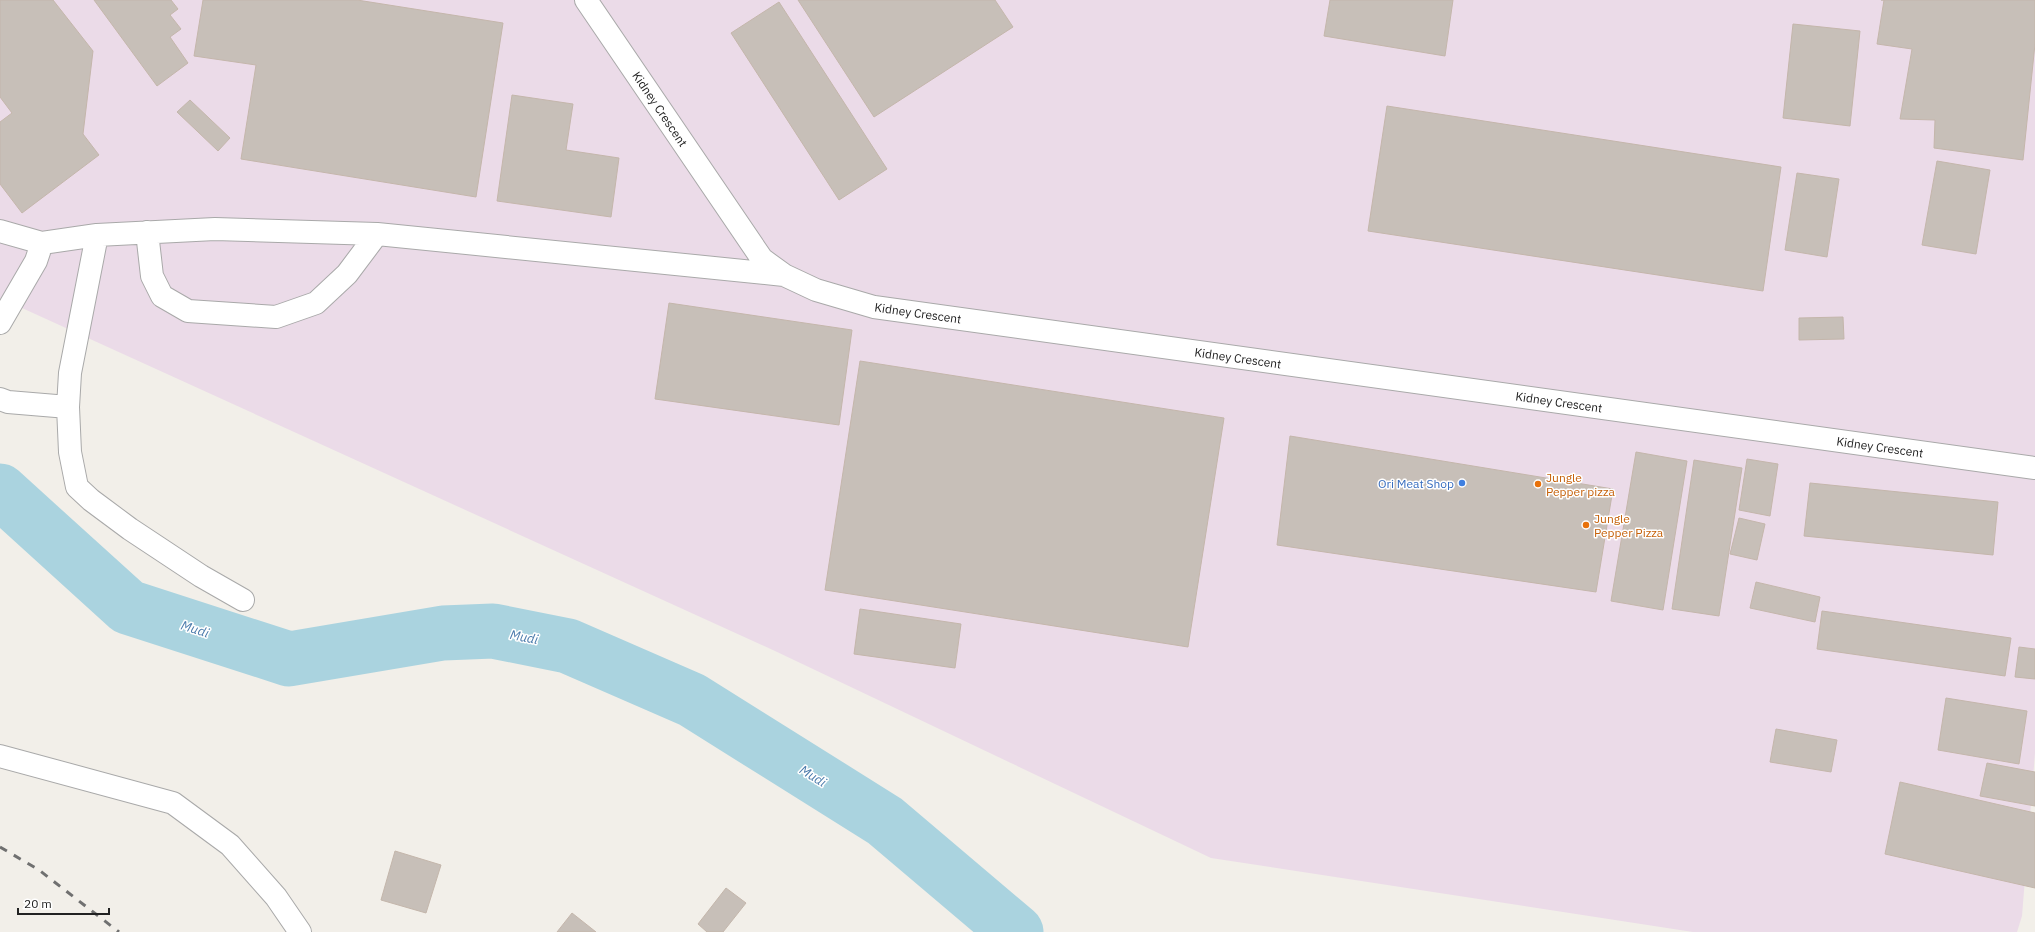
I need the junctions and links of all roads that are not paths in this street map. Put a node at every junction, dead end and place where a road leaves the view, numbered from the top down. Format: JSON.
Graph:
{"nodes":[{"id":1,"x":586,"y":0,"type":"edge"},
{"id":2,"x":0,"y":231,"type":"edge"},
{"id":3,"x":147,"y":232,"type":"junction"},
{"id":4,"x":377,"y":234,"type":"junction"},
{"id":5,"x":98,"y":235,"type":"junction"},
{"id":6,"x":42,"y":243,"type":"junction"},
{"id":7,"x":784,"y":276,"type":"junction"},
{"id":8,"x":0,"y":323,"type":"edge"},
{"id":9,"x":0,"y":399,"type":"edge"},
{"id":10,"x":68,"y":407,"type":"junction"},
{"id":11,"x":2035,"y":468,"type":"edge"},
{"id":12,"x":243,"y":600,"type":"dead end"},
{"id":13,"x":0,"y":756,"type":"edge"},
{"id":14,"x":300,"y":932,"type":"edge"}],
"edges":[{"from":1,"to":7,"type":"street","name":"Kidney Crescent"},
{"from":2,"to":6,"type":"street"},
{"from":3,"to":4,"type":"street"},
{"from":3,"to":4,"type":"street"},
{"from":3,"to":5,"type":"street"},
{"from":4,"to":7,"type":"street"},
{"from":5,"to":6,"type":"street"},
{"from":5,"to":10,"type":"street"},
{"from":6,"to":8,"type":"street"},
{"from":7,"to":11,"type":"street","name":"Kidney Crescent"},
{"from":9,"to":10,"type":"street"},
{"from":10,"to":12,"type":"street"},
{"from":13,"to":14,"type":"street"}]}
